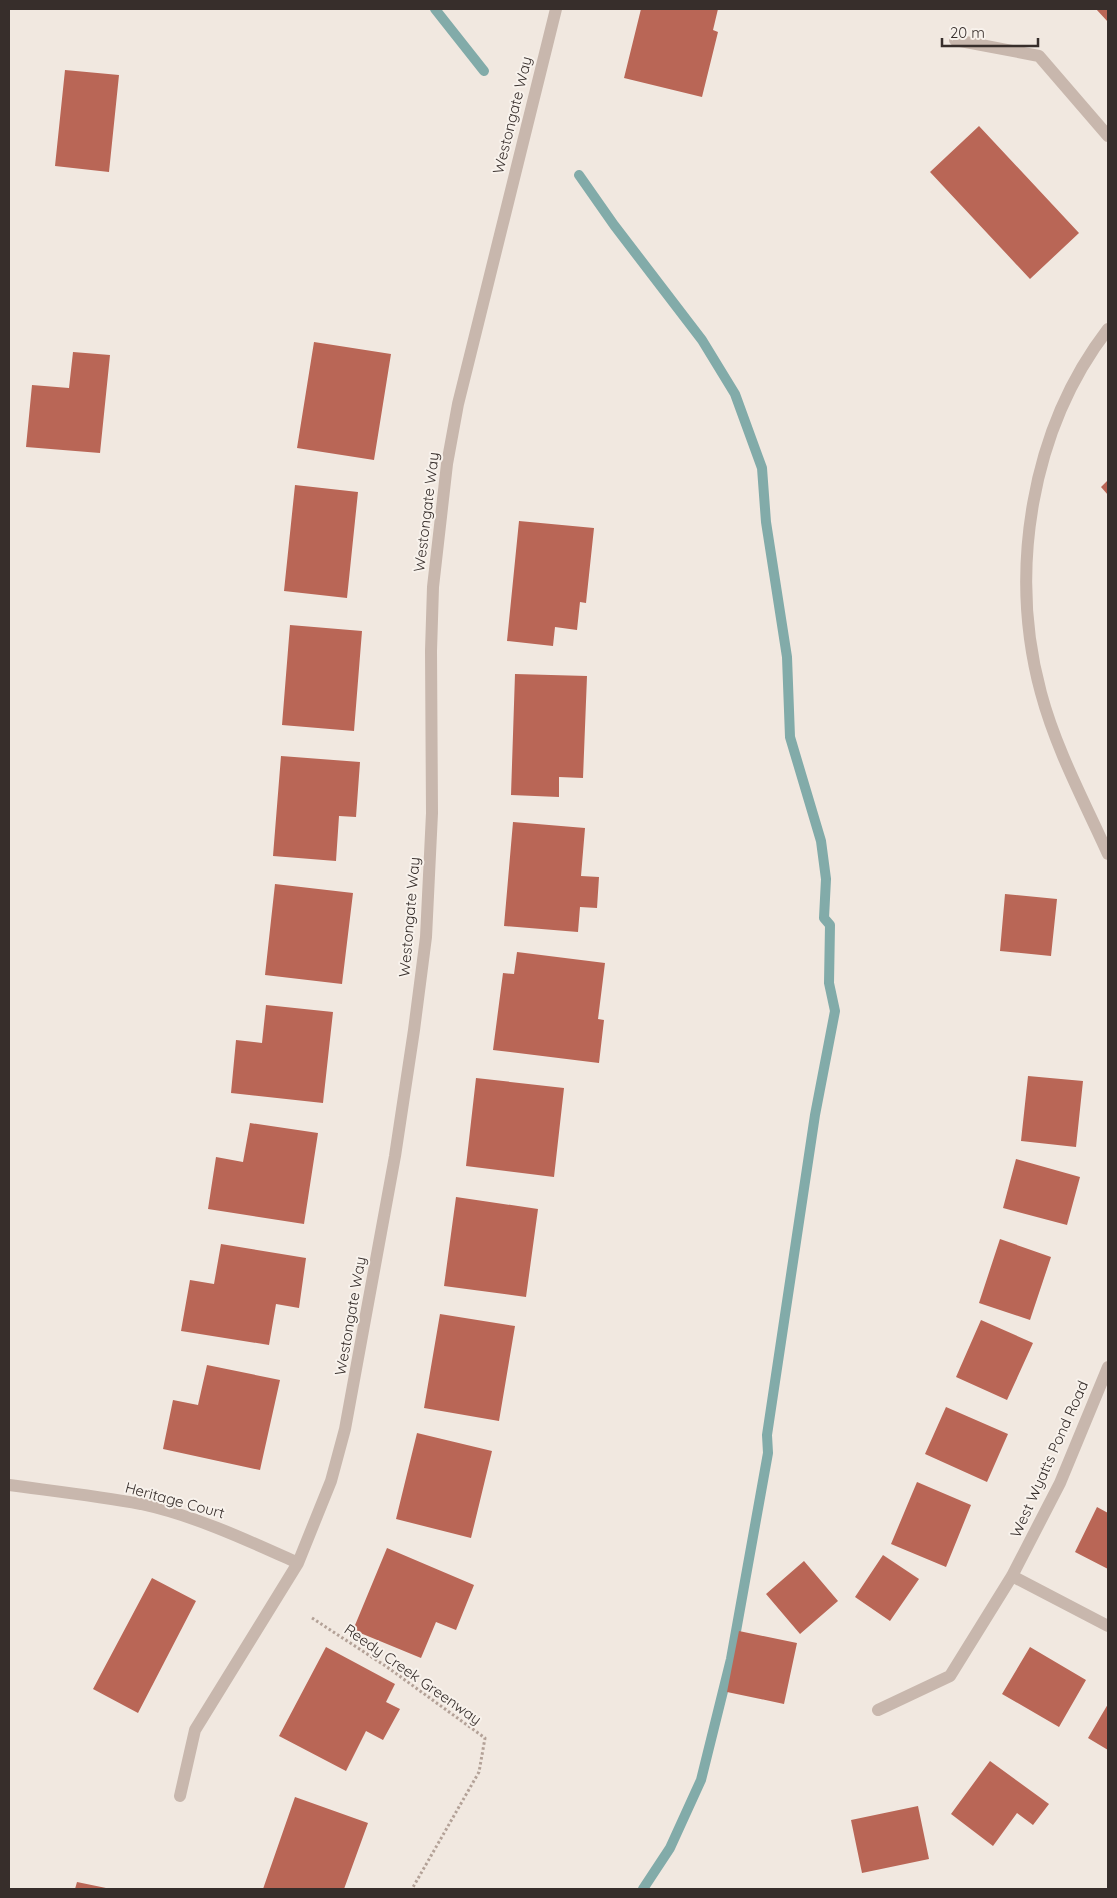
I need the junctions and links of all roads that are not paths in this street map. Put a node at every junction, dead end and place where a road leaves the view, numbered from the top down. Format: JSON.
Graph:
{"nodes":[{"id":1,"x":556,"y":9,"type":"edge"},
{"id":2,"x":955,"y":40,"type":"dead end"},
{"id":3,"x":1108,"y":136,"type":"edge"},
{"id":4,"x":1108,"y":329,"type":"edge"},
{"id":5,"x":1108,"y":854,"type":"edge"},
{"id":6,"x":1108,"y":1367,"type":"edge"},
{"id":7,"x":9,"y":1484,"type":"edge"},
{"id":8,"x":298,"y":1563,"type":"junction"},
{"id":9,"x":1012,"y":1576,"type":"junction"},
{"id":10,"x":1108,"y":1626,"type":"edge"},
{"id":11,"x":878,"y":1710,"type":"dead end"},
{"id":12,"x":180,"y":1796,"type":"dead end"}],
"edges":[{"from":1,"to":8,"type":"street","name":"Westongate Way"},
{"from":2,"to":3,"type":"street"},
{"from":4,"to":5,"type":"street"},
{"from":6,"to":9,"type":"street","name":"West Wyatts Pond Road"},
{"from":7,"to":8,"type":"street","name":"Heritage Court"},
{"from":8,"to":12,"type":"street","name":"Westongate Way"},
{"from":9,"to":10,"type":"street"},
{"from":9,"to":11,"type":"street","name":"West Wyatts Pond Road"}]}
